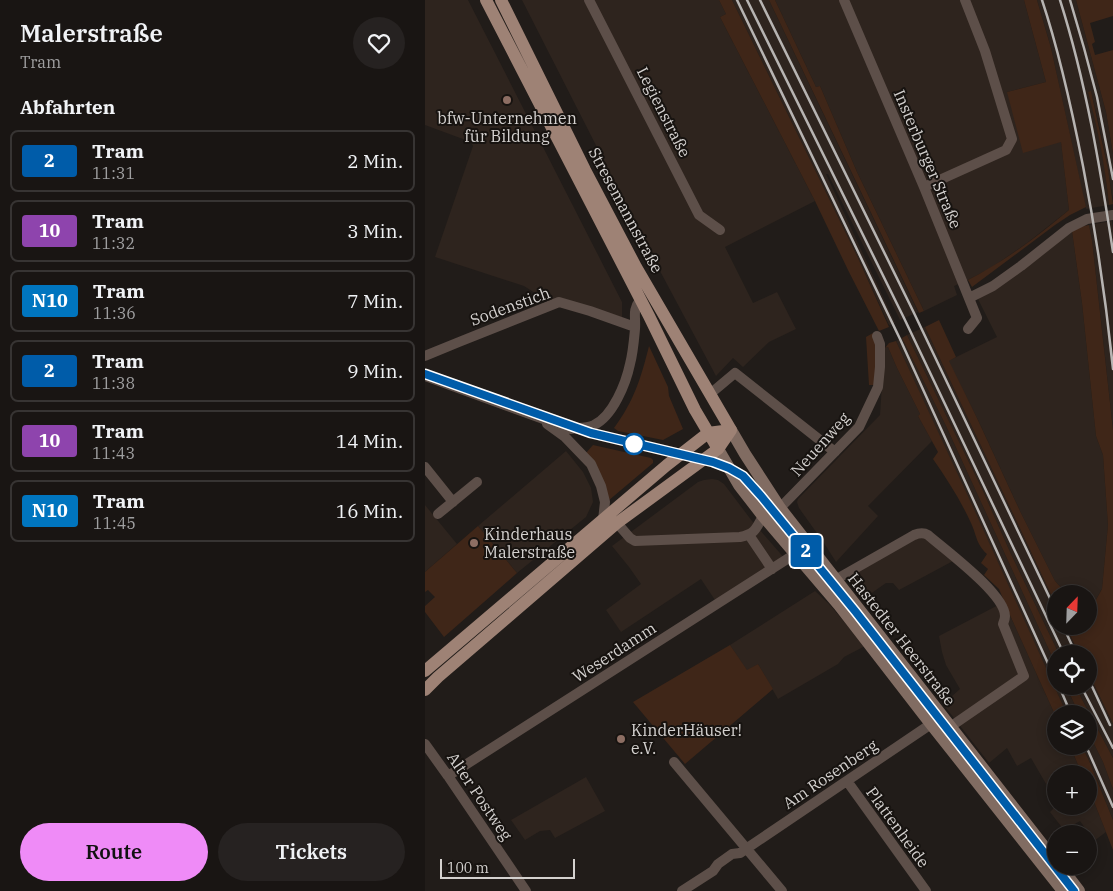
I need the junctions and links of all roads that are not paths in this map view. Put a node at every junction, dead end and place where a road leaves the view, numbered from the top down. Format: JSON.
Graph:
{"nodes":[{"id":1,"x":486,"y":0,"type":"edge"},
{"id":2,"x":501,"y":0,"type":"edge"},
{"id":3,"x":589,"y":0,"type":"edge"},
{"id":4,"x":844,"y":0,"type":"edge"},
{"id":5,"x":965,"y":0,"type":"edge"},
{"id":6,"x":924,"y":187,"type":"junction"},
{"id":7,"x":1113,"y":216,"type":"edge"},
{"id":8,"x":720,"y":230,"type":"dead end"},
{"id":9,"x":969,"y":298,"type":"junction"},
{"id":10,"x":640,"y":300,"type":"junction"},
{"id":11,"x":635,"y":327,"type":"junction"},
{"id":12,"x":968,"y":329,"type":"dead end"},
{"id":13,"x":877,"y":336,"type":"dead end"},
{"id":14,"x":425,"y":356,"type":"edge"},
{"id":15,"x":425,"y":376,"type":"edge"},
{"id":16,"x":710,"y":394,"type":"junction"},
{"id":17,"x":529,"y":414,"type":"junction"},
{"id":18,"x":731,"y":430,"type":"junction"},
{"id":19,"x":709,"y":433,"type":"junction"},
{"id":20,"x":718,"y":449,"type":"junction"},
{"id":21,"x":835,"y":452,"type":"junction"},
{"id":22,"x":425,"y":468,"type":"edge"},
{"id":23,"x":477,"y":482,"type":"dead end"},
{"id":24,"x":453,"y":502,"type":"junction"},
{"id":25,"x":780,"y":508,"type":"junction"},
{"id":26,"x":437,"y":514,"type":"dead end"},
{"id":27,"x":763,"y":516,"type":"junction"},
{"id":28,"x":603,"y":520,"type":"junction"},
{"id":29,"x":617,"y":523,"type":"junction"},
{"id":30,"x":749,"y":535,"type":"junction"},
{"id":31,"x":795,"y":554,"type":"junction"},
{"id":32,"x":772,"y":569,"type":"junction"},
{"id":33,"x":835,"y":580,"type":"junction"},
{"id":34,"x":425,"y":671,"type":"edge"},
{"id":35,"x":425,"y":690,"type":"edge"},
{"id":36,"x":931,"y":724,"type":"junction"},
{"id":37,"x":950,"y":727,"type":"junction"},
{"id":38,"x":425,"y":744,"type":"edge"},
{"id":39,"x":674,"y":762,"type":"dead end"},
{"id":40,"x":448,"y":776,"type":"junction"},
{"id":41,"x":847,"y":781,"type":"junction"},
{"id":42,"x":746,"y":849,"type":"junction"},
{"id":43,"x":1047,"y":851,"type":"edge"},
{"id":44,"x":1067,"y":875,"type":"edge"},
{"id":45,"x":685,"y":890,"type":"edge"},
{"id":46,"x":526,"y":891,"type":"edge"},
{"id":47,"x":782,"y":891,"type":"edge"},
{"id":48,"x":925,"y":891,"type":"edge"},
{"id":49,"x":1063,"y":891,"type":"edge"},
{"id":50,"x":1079,"y":891,"type":"edge"}],
"edges":[{"from":1,"to":10,"type":"main road","name":"Stresemannstraße"},
{"from":2,"to":16,"type":"main road","name":"Stresemannstraße"},
{"from":3,"to":8,"type":"street","name":"Legienstraße"},
{"from":4,"to":6,"type":"street","name":"Insterburger Straße"},
{"from":5,"to":6,"type":"street"},
{"from":6,"to":9,"type":"street","name":"Insterburger Straße"},
{"from":7,"to":9,"type":"street"},
{"from":9,"to":12,"type":"street","name":"Insterburger Straße"},
{"from":10,"to":11,"type":"street"},
{"from":10,"to":19,"type":"main road","name":"Stresemannstraße"},
{"from":11,"to":14,"type":"street","name":"Sodenstich"},
{"from":11,"to":17,"type":"street"},
{"from":13,"to":21,"type":"street","name":"Neuenweg"},
{"from":15,"to":17,"type":"street"},
{"from":16,"to":18,"type":"main road","name":"Stresemannstraße"},
{"from":16,"to":21,"type":"street"},
{"from":17,"to":28,"type":"street"},
{"from":18,"to":19,"type":"main road"},
{"from":18,"to":20,"type":"main road"},
{"from":18,"to":25,"type":"main road","name":"Hastedter Heerstraße"},
{"from":19,"to":20,"type":"main road","name":"Hastedter Heerstraße"},
{"from":19,"to":28,"type":"main road"},
{"from":20,"to":27,"type":"main road","name":"Hastedter Heerstraße"},
{"from":20,"to":29,"type":"main road"},
{"from":21,"to":25,"type":"street","name":"Neuenweg"},
{"from":22,"to":24,"type":"street"},
{"from":23,"to":24,"type":"street"},
{"from":24,"to":26,"type":"street"},
{"from":25,"to":33,"type":"main road","name":"Hastedter Heerstraße"},
{"from":27,"to":30,"type":"street"},
{"from":27,"to":31,"type":"main road","name":"Hastedter Heerstraße"},
{"from":28,"to":34,"type":"main road"},
{"from":29,"to":30,"type":"street"},
{"from":29,"to":35,"type":"main road"},
{"from":30,"to":32,"type":"street"},
{"from":31,"to":32,"type":"street","name":"Weserdamm"},
{"from":31,"to":36,"type":"main road","name":"Hastedter Heerstraße"},
{"from":32,"to":40,"type":"street","name":"Weserdamm"},
{"from":33,"to":37,"type":"main road","name":"Hastedter Heerstraße"},
{"from":33,"to":37,"type":"street"},
{"from":36,"to":41,"type":"street","name":"Am Rosenberg"},
{"from":36,"to":49,"type":"main road","name":"Hastedter Heerstraße"},
{"from":37,"to":43,"type":"main road","name":"Hastedter Heerstraße"},
{"from":38,"to":40,"type":"street","name":"Alter Postweg"},
{"from":39,"to":42,"type":"street"},
{"from":40,"to":46,"type":"street","name":"Alter Postweg"},
{"from":41,"to":42,"type":"street","name":"Am Rosenberg"},
{"from":41,"to":48,"type":"street","name":"Plattenheide"},
{"from":42,"to":45,"type":"street","name":"Am Rosenberg"},
{"from":42,"to":47,"type":"street"},
{"from":44,"to":50,"type":"main road"}]}
